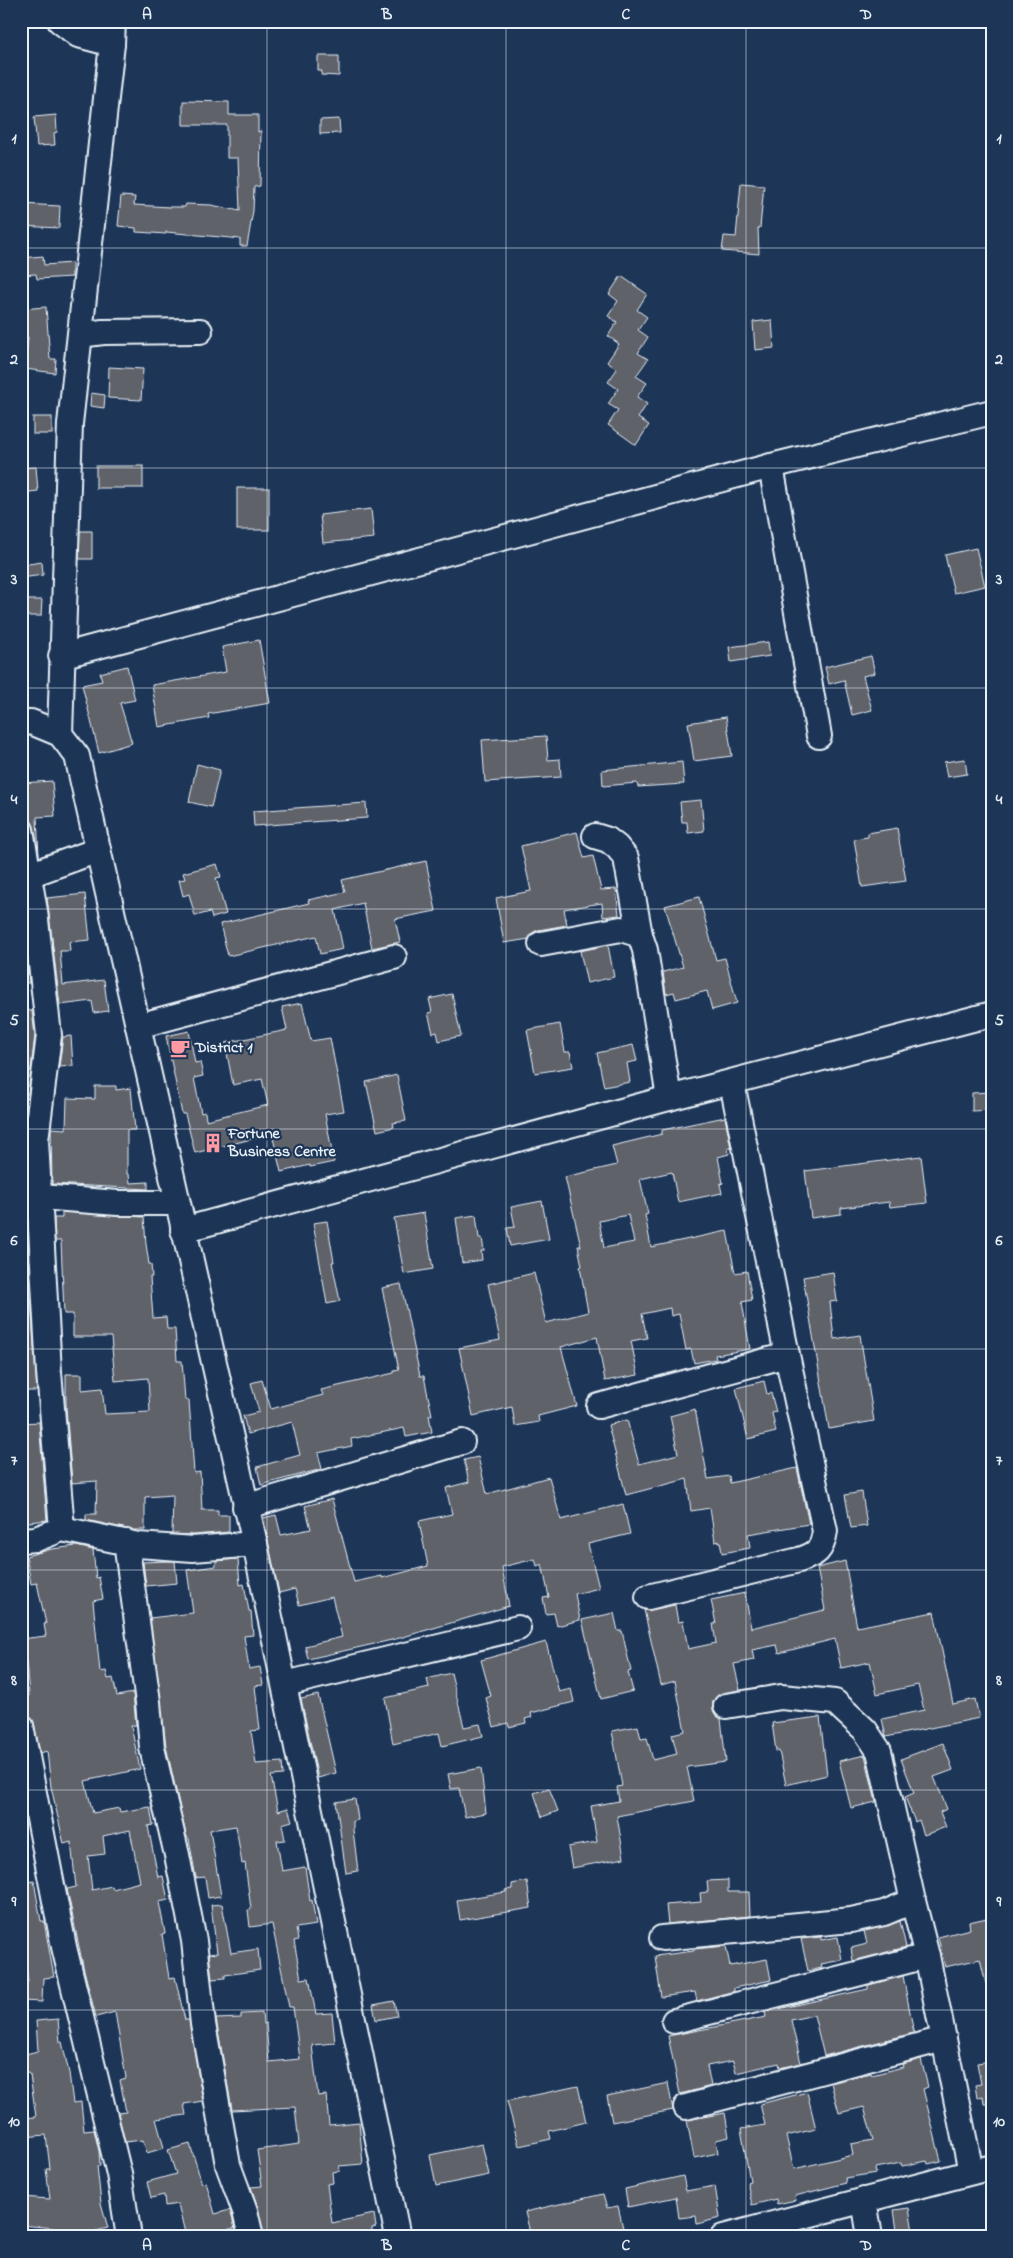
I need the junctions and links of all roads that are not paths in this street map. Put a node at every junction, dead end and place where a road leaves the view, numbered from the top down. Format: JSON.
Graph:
{"nodes":[{"id":1,"x":60,"y":21,"type":"edge"},
{"id":2,"x":113,"y":33,"type":"edge"},
{"id":3,"x":200,"y":331,"type":"dead end"},
{"id":4,"x":80,"y":335,"type":"junction"},
{"id":5,"x":992,"y":412,"type":"edge"},
{"id":6,"x":770,"y":466,"type":"junction"},
{"id":7,"x":61,"y":656,"type":"junction"},
{"id":8,"x":21,"y":723,"type":"edge"},
{"id":9,"x":60,"y":734,"type":"junction"},
{"id":10,"x":819,"y":736,"type":"dead end"},
{"id":11,"x":21,"y":830,"type":"edge"},
{"id":12,"x":595,"y":836,"type":"dead end"},
{"id":13,"x":98,"y":850,"type":"junction"},
{"id":14,"x":29,"y":875,"type":"junction"},
{"id":15,"x":640,"y":935,"type":"junction"},
{"id":16,"x":540,"y":944,"type":"dead end"},
{"id":17,"x":394,"y":957,"type":"dead end"},
{"id":18,"x":992,"y":1014,"type":"edge"},
{"id":19,"x":138,"y":1026,"type":"junction"},
{"id":20,"x":732,"y":1083,"type":"junction"},
{"id":21,"x":669,"y":1098,"type":"junction"},
{"id":22,"x":31,"y":1198,"type":"edge"},
{"id":23,"x":177,"y":1203,"type":"junction"},
{"id":24,"x":183,"y":1230,"type":"junction"},
{"id":25,"x":787,"y":1355,"type":"junction"},
{"id":26,"x":599,"y":1406,"type":"dead end"},
{"id":27,"x":462,"y":1442,"type":"dead end"},
{"id":28,"x":245,"y":1507,"type":"junction"},
{"id":29,"x":62,"y":1530,"type":"junction"},
{"id":30,"x":21,"y":1540,"type":"edge"},
{"id":31,"x":126,"y":1542,"type":"junction"},
{"id":32,"x":255,"y":1544,"type":"junction"},
{"id":33,"x":648,"y":1597,"type":"dead end"},
{"id":34,"x":518,"y":1628,"type":"dead end"},
{"id":35,"x":285,"y":1684,"type":"junction"},
{"id":36,"x":726,"y":1706,"type":"dead end"},
{"id":37,"x":21,"y":1726,"type":"edge"},
{"id":38,"x":912,"y":1901,"type":"junction"},
{"id":39,"x":662,"y":1938,"type":"dead end"},
{"id":40,"x":927,"y":1956,"type":"junction"},
{"id":41,"x":674,"y":2021,"type":"dead end"},
{"id":42,"x":944,"y":2039,"type":"junction"},
{"id":43,"x":686,"y":2107,"type":"dead end"},
{"id":44,"x":981,"y":2169,"type":"edge"},
{"id":45,"x":864,"y":2200,"type":"junction"},
{"id":46,"x":738,"y":2235,"type":"edge"},
{"id":47,"x":129,"y":2237,"type":"edge"},
{"id":48,"x":251,"y":2237,"type":"edge"},
{"id":49,"x":398,"y":2237,"type":"edge"},
{"id":50,"x":870,"y":2237,"type":"edge"}],
"edges":[{"from":1,"to":2,"type":"street"},
{"from":2,"to":4,"type":"street"},
{"from":3,"to":4,"type":"street"},
{"from":4,"to":7,"type":"street"},
{"from":5,"to":6,"type":"street"},
{"from":6,"to":7,"type":"street"},
{"from":6,"to":10,"type":"street"},
{"from":7,"to":9,"type":"street"},
{"from":8,"to":9,"type":"street"},
{"from":9,"to":13,"type":"street"},
{"from":11,"to":14,"type":"street"},
{"from":12,"to":15,"type":"street"},
{"from":13,"to":14,"type":"street"},
{"from":13,"to":19,"type":"street"},
{"from":14,"to":22,"type":"street"},
{"from":15,"to":16,"type":"street"},
{"from":15,"to":21,"type":"street"},
{"from":17,"to":19,"type":"street"},
{"from":18,"to":20,"type":"street"},
{"from":19,"to":23,"type":"street"},
{"from":20,"to":21,"type":"street"},
{"from":20,"to":25,"type":"street"},
{"from":21,"to":24,"type":"street"},
{"from":22,"to":23,"type":"street"},
{"from":22,"to":29,"type":"street"},
{"from":23,"to":24,"type":"street"},
{"from":24,"to":28,"type":"street"},
{"from":25,"to":26,"type":"street"},
{"from":25,"to":33,"type":"street"},
{"from":27,"to":28,"type":"street"},
{"from":28,"to":32,"type":"street"},
{"from":29,"to":30,"type":"street"},
{"from":29,"to":31,"type":"street"},
{"from":31,"to":32,"type":"street"},
{"from":31,"to":48,"type":"street"},
{"from":32,"to":35,"type":"street"},
{"from":34,"to":35,"type":"street"},
{"from":35,"to":49,"type":"street"},
{"from":36,"to":38,"type":"street"},
{"from":37,"to":47,"type":"street"},
{"from":38,"to":39,"type":"street"},
{"from":38,"to":40,"type":"street"},
{"from":40,"to":41,"type":"street"},
{"from":40,"to":42,"type":"street"},
{"from":42,"to":43,"type":"street"},
{"from":42,"to":44,"type":"street"},
{"from":44,"to":45,"type":"street"},
{"from":45,"to":46,"type":"street"},
{"from":45,"to":50,"type":"street"}]}
